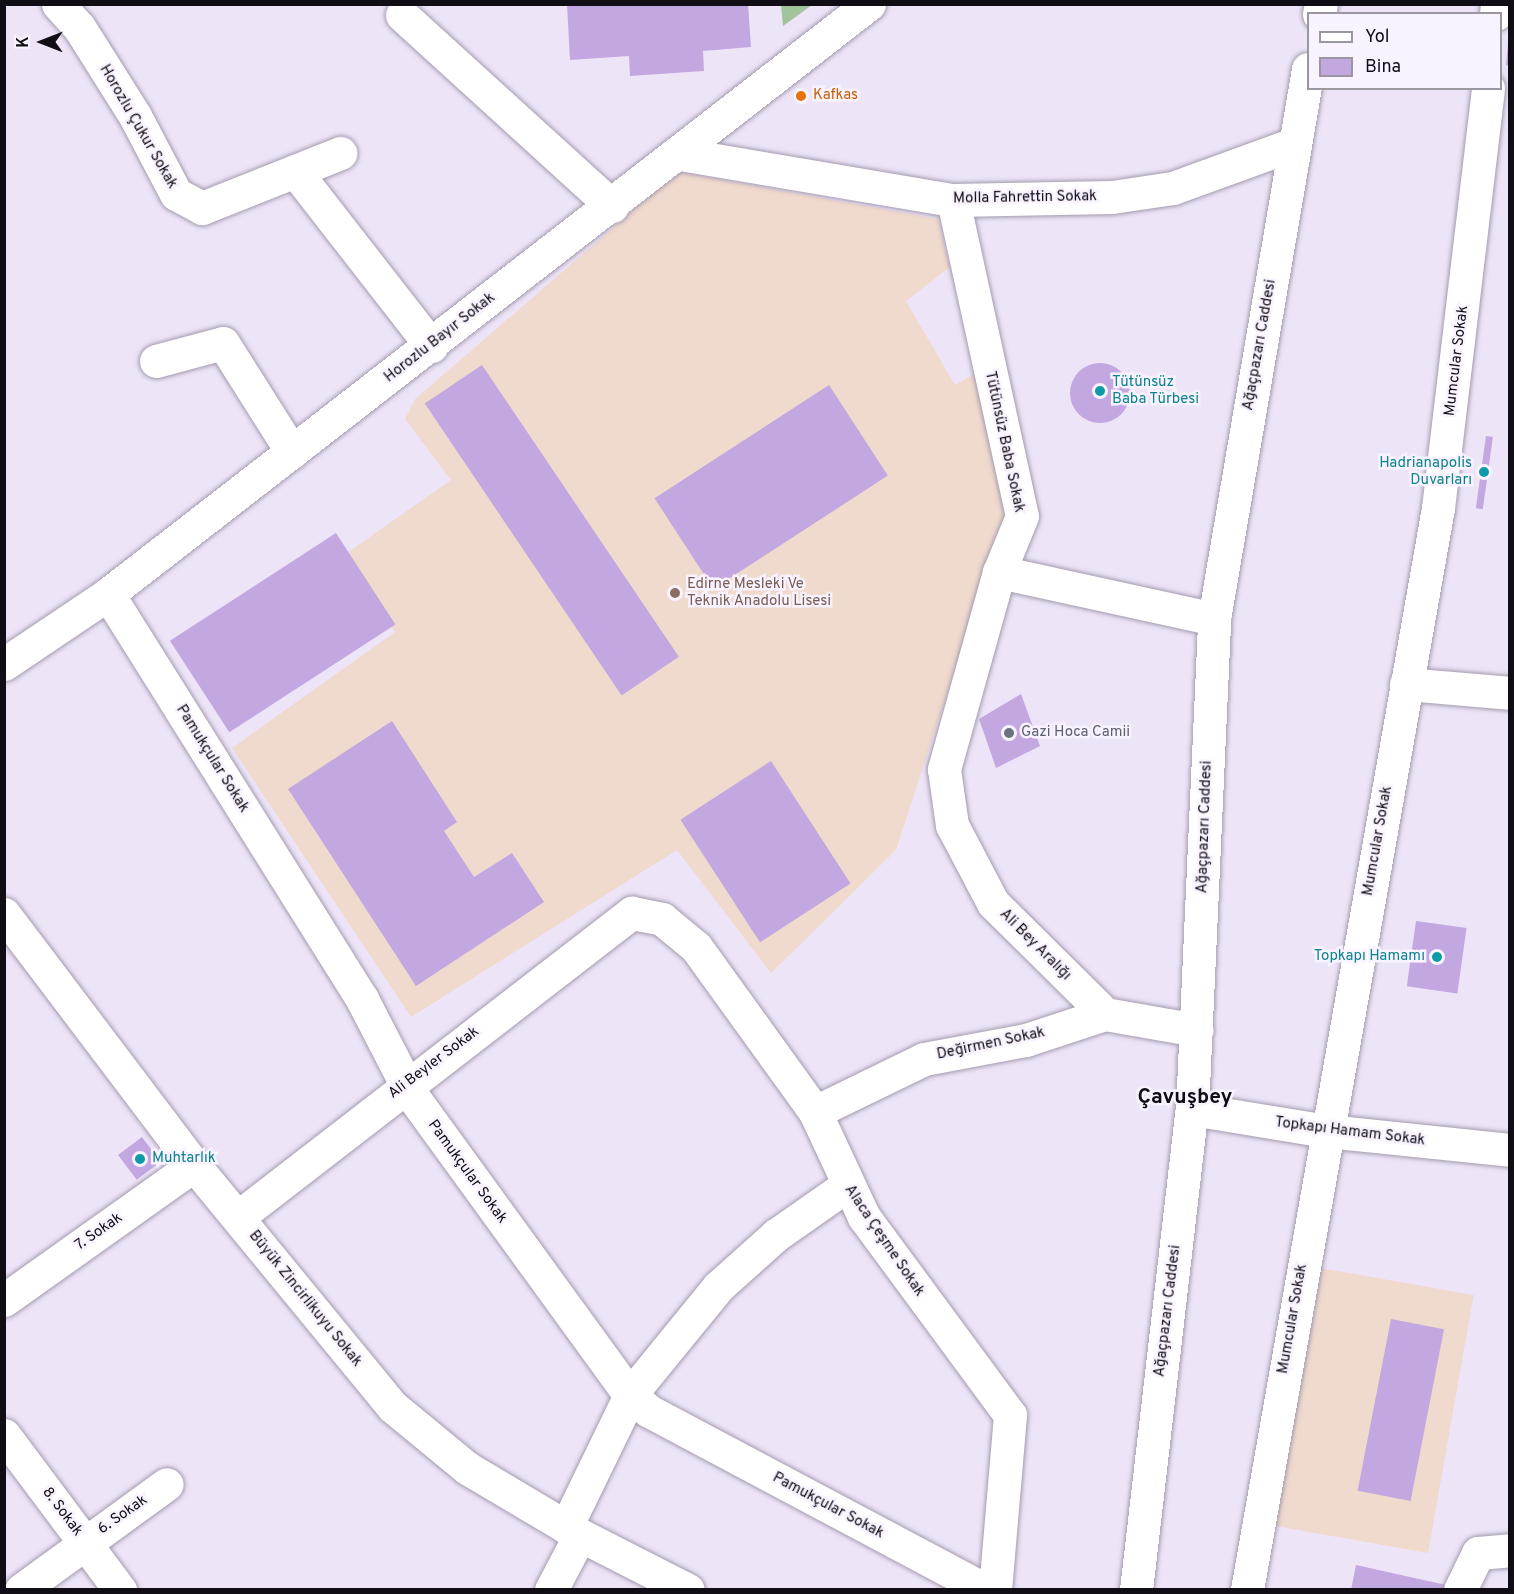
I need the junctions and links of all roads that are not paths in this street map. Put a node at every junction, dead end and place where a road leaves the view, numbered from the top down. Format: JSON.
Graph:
{"nodes":[{"id":1,"x":58,"y":4,"type":"edge"},
{"id":2,"x":869,"y":4,"type":"edge"},
{"id":3,"x":402,"y":15,"type":"dead end"},
{"id":4,"x":1307,"y":74,"type":"edge"},
{"id":5,"x":1488,"y":90,"type":"edge"},
{"id":6,"x":1294,"y":144,"type":"junction"},
{"id":7,"x":340,"y":153,"type":"dead end"},
{"id":8,"x":680,"y":154,"type":"junction"},
{"id":9,"x":295,"y":171,"type":"junction"},
{"id":10,"x":953,"y":200,"type":"junction"},
{"id":11,"x":612,"y":206,"type":"junction"},
{"id":12,"x":431,"y":346,"type":"junction"},
{"id":13,"x":156,"y":361,"type":"dead end"},
{"id":14,"x":292,"y":452,"type":"junction"},
{"id":15,"x":999,"y":572,"type":"junction"},
{"id":16,"x":108,"y":594,"type":"junction"},
{"id":17,"x":1214,"y":619,"type":"junction"},
{"id":18,"x":4,"y":664,"type":"edge"},
{"id":19,"x":1406,"y":684,"type":"junction"},
{"id":20,"x":1509,"y":693,"type":"edge"},
{"id":21,"x":632,"y":913,"type":"joint"},
{"id":22,"x":4,"y":914,"type":"edge"},
{"id":23,"x":1105,"y":1014,"type":"junction"},
{"id":24,"x":1197,"y":1030,"type":"junction"},
{"id":25,"x":406,"y":1084,"type":"junction"},
{"id":26,"x":1192,"y":1109,"type":"junction"},
{"id":27,"x":814,"y":1112,"type":"junction"},
{"id":28,"x":1327,"y":1131,"type":"junction"},
{"id":29,"x":1509,"y":1150,"type":"edge"},
{"id":30,"x":194,"y":1165,"type":"junction"},
{"id":31,"x":846,"y":1186,"type":"junction"},
{"id":32,"x":238,"y":1217,"type":"junction"},
{"id":33,"x":4,"y":1300,"type":"edge"},
{"id":34,"x":630,"y":1395,"type":"junction"},
{"id":35,"x":4,"y":1435,"type":"edge"},
{"id":36,"x":167,"y":1484,"type":"dead end"},
{"id":37,"x":573,"y":1531,"type":"junction"},
{"id":38,"x":84,"y":1541,"type":"junction"},
{"id":39,"x":1509,"y":1550,"type":"edge"},
{"id":40,"x":21,"y":1590,"type":"edge"},
{"id":41,"x":120,"y":1590,"type":"edge"},
{"id":42,"x":551,"y":1590,"type":"edge"},
{"id":43,"x":688,"y":1590,"type":"edge"},
{"id":44,"x":985,"y":1590,"type":"edge"},
{"id":45,"x":995,"y":1590,"type":"edge"},
{"id":46,"x":1136,"y":1590,"type":"edge"},
{"id":47,"x":1247,"y":1590,"type":"edge"},
{"id":48,"x":1460,"y":1590,"type":"edge"}],
"edges":[{"from":1,"to":9,"type":"street","name":"Horozlu Çukur Sokak"},
{"from":2,"to":8,"type":"street","name":"Horozlu Bayır Sokak"},
{"from":3,"to":11,"type":"street"},
{"from":4,"to":6,"type":"street","name":"Ağaçpazarı Caddesi"},
{"from":5,"to":19,"type":"street","name":"Mumcular Sokak"},
{"from":6,"to":10,"type":"street","name":"Molla Fahrettin Sokak"},
{"from":6,"to":17,"type":"street","name":"Ağaçpazarı Caddesi"},
{"from":7,"to":9,"type":"street","name":"Horozlu Çukur Sokak"},
{"from":8,"to":10,"type":"street","name":"Molla Fahrettin Sokak"},
{"from":8,"to":11,"type":"street","name":"Horozlu Bayır Sokak"},
{"from":9,"to":12,"type":"street"},
{"from":10,"to":15,"type":"street","name":"Tütünsüz Baba Sokak"},
{"from":11,"to":12,"type":"street","name":"Horozlu Bayır Sokak"},
{"from":12,"to":14,"type":"street","name":"Horozlu Bayır Sokak"},
{"from":13,"to":14,"type":"street"},
{"from":14,"to":16,"type":"street","name":"Horozlu Bayır Sokak"},
{"from":15,"to":17,"type":"street"},
{"from":15,"to":23,"type":"street","name":"Ali Bey Aralığı"},
{"from":16,"to":18,"type":"street","name":"Horozlu Bayır Sokak"},
{"from":16,"to":25,"type":"street","name":"Pamukçular Sokak"},
{"from":17,"to":24,"type":"street","name":"Ağaçpazarı Caddesi"},
{"from":19,"to":20,"type":"street"},
{"from":19,"to":28,"type":"street","name":"Mumcular Sokak"},
{"from":21,"to":25,"type":"street","name":"Ali Beyler Sokak"},
{"from":21,"to":27,"type":"street","name":"Alaca Çeşme Sokak"},
{"from":22,"to":30,"type":"street","name":"Büyük Zincirlikuyu Sokak"},
{"from":23,"to":24,"type":"street"},
{"from":23,"to":27,"type":"street","name":"Değirmen Sokak"},
{"from":24,"to":26,"type":"street","name":"Ağaçpazarı Caddesi"},
{"from":25,"to":32,"type":"street","name":"Ali Beyler Sokak"},
{"from":25,"to":34,"type":"street","name":"Pamukçular Sokak"},
{"from":26,"to":28,"type":"street","name":"Topkapı Hamam Sokak"},
{"from":26,"to":46,"type":"street","name":"Ağaçpazarı Caddesi"},
{"from":27,"to":31,"type":"street","name":"Alaca Çeşme Sokak"},
{"from":28,"to":29,"type":"street","name":"Topkapı Hamam Sokak"},
{"from":28,"to":47,"type":"street","name":"Mumcular Sokak"},
{"from":30,"to":32,"type":"street","name":"Büyük Zincirlikuyu Sokak"},
{"from":30,"to":33,"type":"street","name":"7. Sokak"},
{"from":31,"to":34,"type":"street"},
{"from":31,"to":45,"type":"street","name":"Alaca Çeşme Sokak"},
{"from":32,"to":37,"type":"street","name":"Büyük Zincirlikuyu Sokak"},
{"from":34,"to":37,"type":"street"},
{"from":34,"to":44,"type":"street","name":"Pamukçular Sokak"},
{"from":35,"to":38,"type":"street","name":"8. Sokak"},
{"from":36,"to":38,"type":"street","name":"6. Sokak"},
{"from":37,"to":42,"type":"street"},
{"from":37,"to":43,"type":"street","name":"Büyük Zincirlikuyu Sokak"},
{"from":38,"to":40,"type":"street","name":"6. Sokak"},
{"from":38,"to":41,"type":"street","name":"8. Sokak"},
{"from":39,"to":48,"type":"street"}]}
